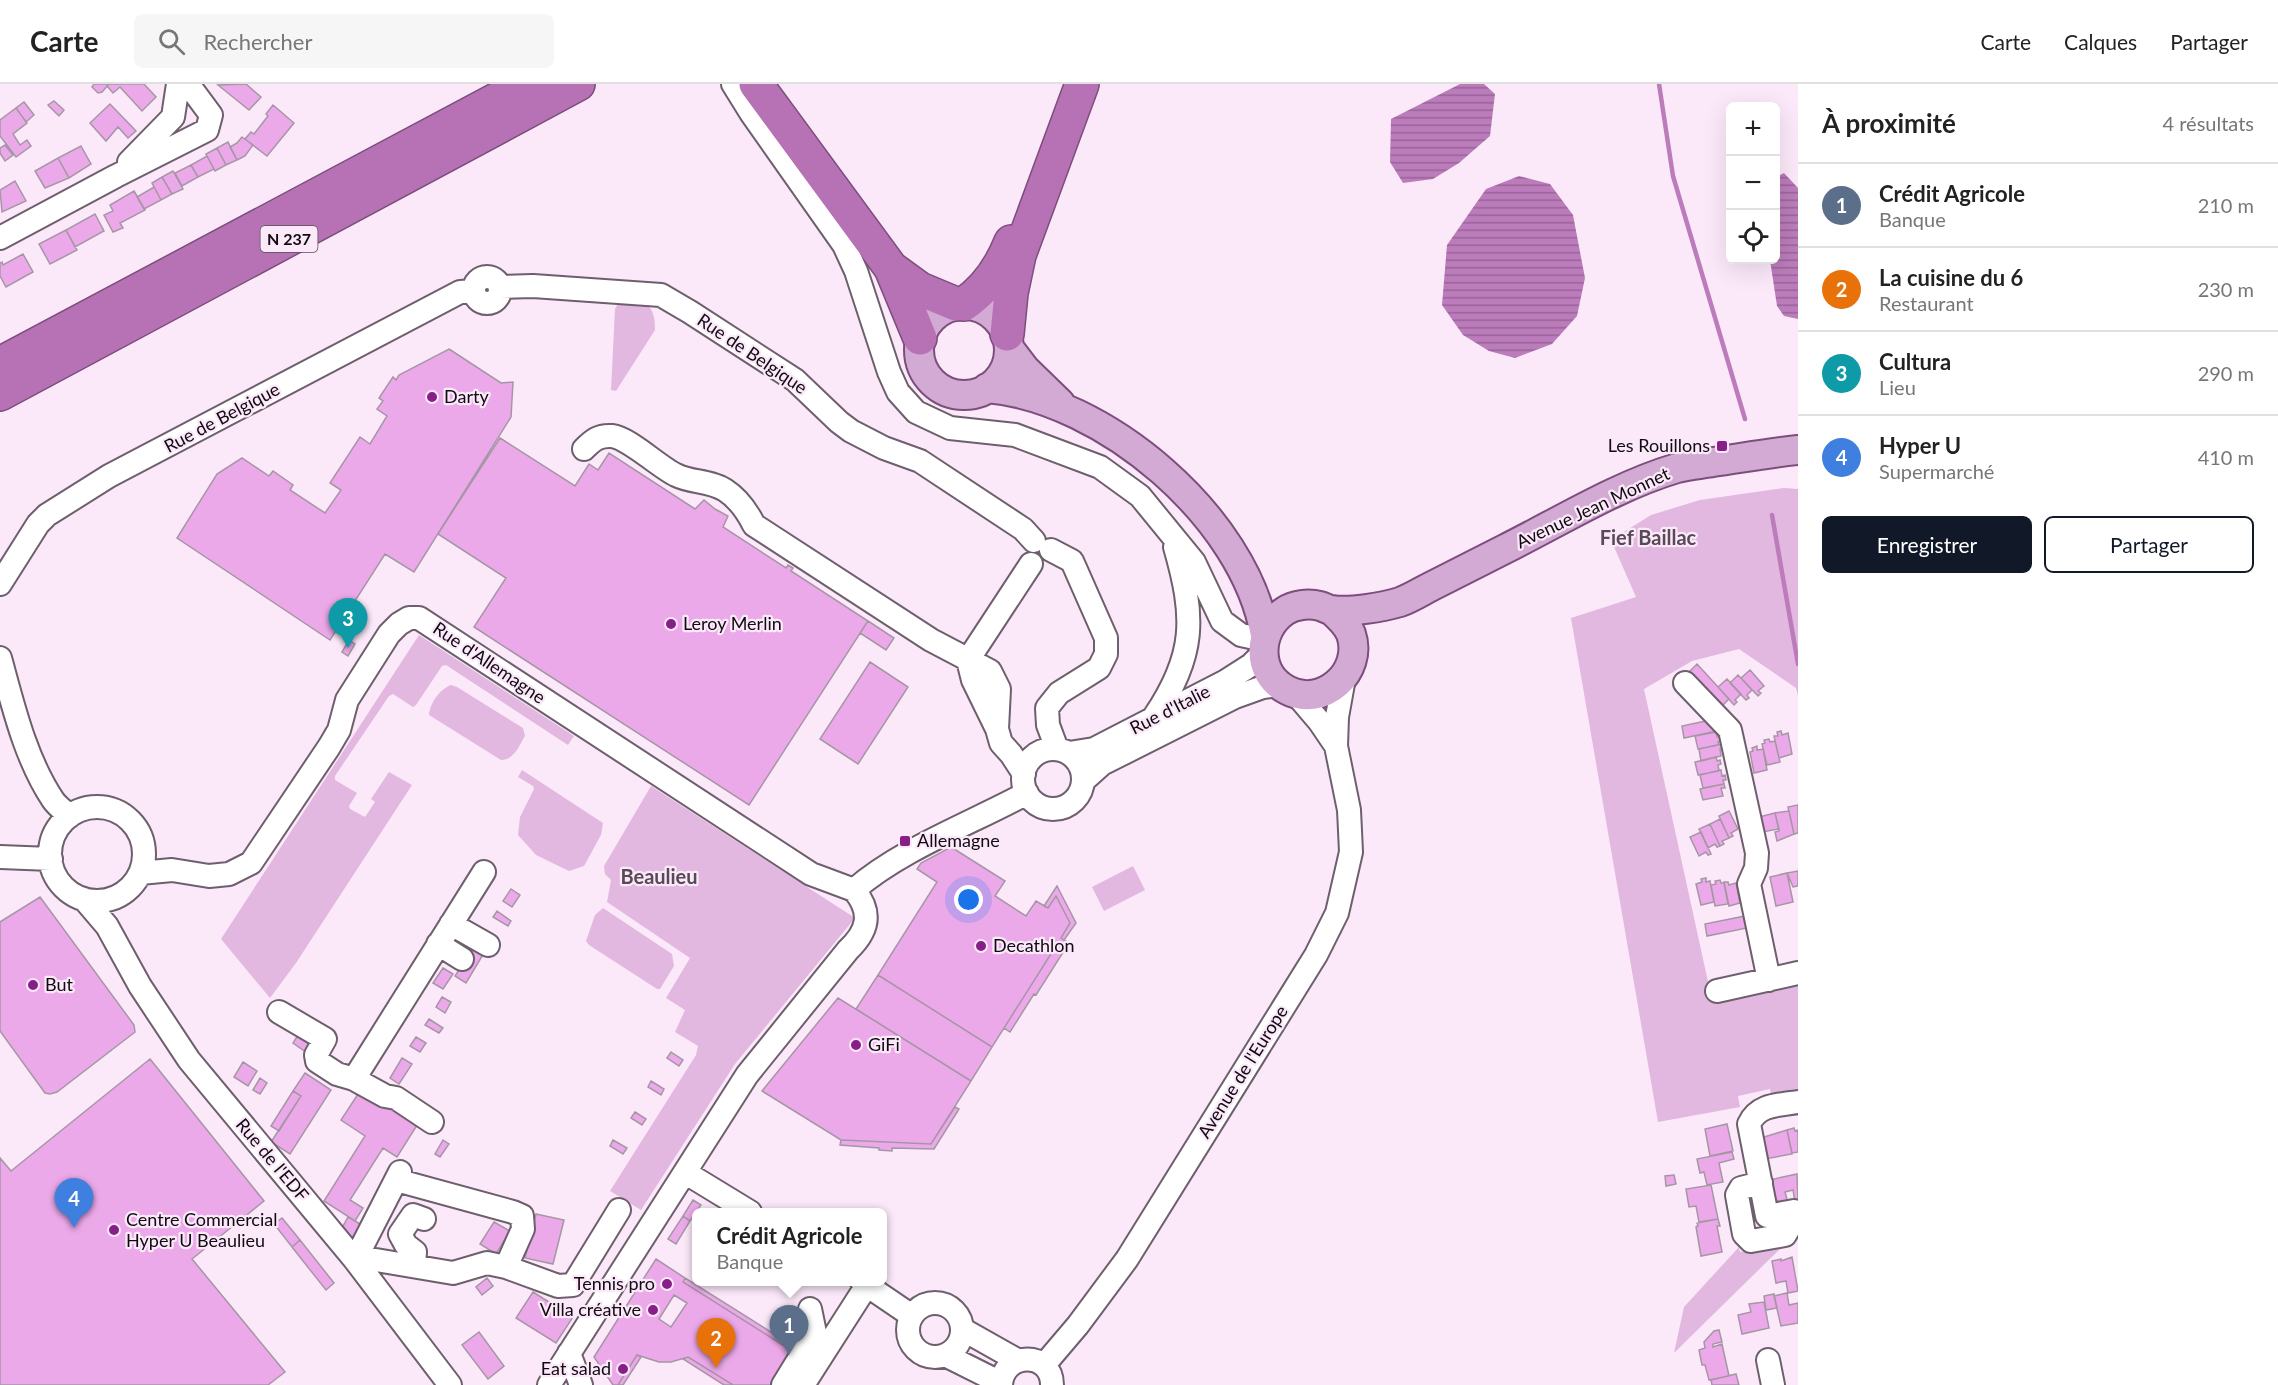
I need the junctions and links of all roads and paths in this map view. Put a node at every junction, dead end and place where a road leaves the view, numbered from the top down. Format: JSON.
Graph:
{"nodes":[{"id":1,"x":178,"y":84,"type":"edge"},
{"id":2,"x":188,"y":84,"type":"edge"},
{"id":3,"x":526,"y":84,"type":"edge"},
{"id":4,"x":578,"y":84,"type":"edge"},
{"id":5,"x":733,"y":84,"type":"edge"},
{"id":6,"x":756,"y":84,"type":"edge"},
{"id":7,"x":1064,"y":84,"type":"edge"},
{"id":8,"x":1082,"y":84,"type":"edge"},
{"id":9,"x":116,"y":176,"type":"junction"},
{"id":10,"x":0,"y":238,"type":"edge"},
{"id":11,"x":891,"y":268,"type":"junction"},
{"id":12,"x":960,"y":304,"type":"junction"},
{"id":13,"x":94,"y":314,"type":"junction"},
{"id":14,"x":920,"y":338,"type":"junction"},
{"id":15,"x":1008,"y":341,"type":"junction"},
{"id":16,"x":0,"y":344,"type":"edge"},
{"id":17,"x":0,"y":364,"type":"edge"},
{"id":18,"x":987,"y":388,"type":"junction"},
{"id":19,"x":0,"y":394,"type":"edge"},
{"id":20,"x":1064,"y":407,"type":"junction"},
{"id":21,"x":584,"y":449,"type":"dead end"},
{"id":22,"x":1798,"y":450,"type":"edge"},
{"id":23,"x":1172,"y":535,"type":"junction"},
{"id":24,"x":1042,"y":545,"type":"junction"},
{"id":25,"x":1239,"y":561,"type":"junction"},
{"id":26,"x":0,"y":584,"type":"edge"},
{"id":27,"x":1400,"y":602,"type":"junction"},
{"id":28,"x":1303,"y":604,"type":"junction"},
{"id":29,"x":1331,"y":610,"type":"junction"},
{"id":30,"x":995,"y":619,"type":"junction"},
{"id":31,"x":1264,"y":642,"type":"junction"},
{"id":32,"x":1353,"y":650,"type":"junction"},
{"id":33,"x":0,"y":658,"type":"edge"},
{"id":34,"x":968,"y":660,"type":"junction"},
{"id":35,"x":990,"y":671,"type":"junction"},
{"id":36,"x":1344,"y":678,"type":"junction"},
{"id":37,"x":1685,"y":683,"type":"dead end"},
{"id":38,"x":1288,"y":689,"type":"junction"},
{"id":39,"x":1153,"y":719,"type":"junction"},
{"id":40,"x":997,"y":729,"type":"junction"},
{"id":41,"x":1336,"y":746,"type":"junction"},
{"id":42,"x":1063,"y":751,"type":"junction"},
{"id":43,"x":1083,"y":781,"type":"junction"},
{"id":44,"x":1025,"y":783,"type":"junction"},
{"id":45,"x":70,"y":816,"type":"junction"},
{"id":46,"x":0,"y":857,"type":"edge"},
{"id":47,"x":51,"y":859,"type":"junction"},
{"id":48,"x":142,"y":862,"type":"junction"},
{"id":49,"x":484,"y":872,"type":"dead end"},
{"id":50,"x":854,"y":890,"type":"junction"},
{"id":51,"x":111,"y":898,"type":"junction"},
{"id":52,"x":84,"y":899,"type":"junction"},
{"id":53,"x":452,"y":924,"type":"junction"},
{"id":54,"x":107,"y":926,"type":"junction"},
{"id":55,"x":438,"y":944,"type":"junction"},
{"id":56,"x":488,"y":945,"type":"dead end"},
{"id":57,"x":462,"y":959,"type":"dead end"},
{"id":58,"x":1798,"y":973,"type":"edge"},
{"id":59,"x":1769,"y":980,"type":"junction"},
{"id":60,"x":1717,"y":991,"type":"dead end"},
{"id":61,"x":279,"y":1012,"type":"dead end"},
{"id":62,"x":354,"y":1079,"type":"junction"},
{"id":63,"x":1798,"y":1102,"type":"edge"},
{"id":64,"x":432,"y":1122,"type":"dead end"},
{"id":65,"x":686,"y":1173,"type":"junction"},
{"id":66,"x":1761,"y":1183,"type":"dead end"},
{"id":67,"x":743,"y":1208,"type":"edge"},
{"id":68,"x":619,"y":1210,"type":"dead end"},
{"id":69,"x":424,"y":1220,"type":"dead end"},
{"id":70,"x":355,"y":1260,"type":"junction"},
{"id":71,"x":405,"y":1265,"type":"junction"},
{"id":72,"x":506,"y":1267,"type":"junction"},
{"id":73,"x":862,"y":1286,"type":"edge"},
{"id":74,"x":868,"y":1286,"type":"edge"},
{"id":75,"x":810,"y":1308,"type":"dead end"},
{"id":76,"x":912,"y":1316,"type":"junction"},
{"id":77,"x":962,"y":1329,"type":"junction"},
{"id":78,"x":569,"y":1353,"type":"junction"},
{"id":79,"x":945,"y":1355,"type":"junction"},
{"id":80,"x":1017,"y":1360,"type":"junction"},
{"id":81,"x":1768,"y":1360,"type":"dead end"},
{"id":82,"x":1048,"y":1375,"type":"edge"},
{"id":83,"x":1001,"y":1384,"type":"edge"},
{"id":84,"x":450,"y":1385,"type":"edge"},
{"id":85,"x":549,"y":1385,"type":"edge"},
{"id":86,"x":581,"y":1385,"type":"edge"},
{"id":87,"x":783,"y":1385,"type":"edge"},
{"id":88,"x":803,"y":1385,"type":"edge"},
{"id":89,"x":1773,"y":1385,"type":"edge"}],
"edges":[{"from":1,"to":9,"type":"street"},
{"from":2,"to":9,"type":"street"},
{"from":3,"to":13,"type":"highway","number":"N 237"},
{"from":4,"to":19,"type":"highway","number":"N 237"},
{"from":5,"to":23,"type":"street"},
{"from":6,"to":11,"type":"highway"},
{"from":7,"to":12,"type":"highway"},
{"from":8,"to":15,"type":"highway"},
{"from":9,"to":10,"type":"street"},
{"from":11,"to":12,"type":"highway"},
{"from":11,"to":14,"type":"highway"},
{"from":12,"to":14,"type":"main road"},
{"from":12,"to":15,"type":"main road"},
{"from":13,"to":16,"type":"highway"},
{"from":13,"to":17,"type":"highway","number":"N 237"},
{"from":14,"to":18,"type":"main road"},
{"from":15,"to":18,"type":"main road"},
{"from":15,"to":20,"type":"main road"},
{"from":18,"to":20,"type":"main road"},
{"from":20,"to":25,"type":"main road"},
{"from":21,"to":34,"type":"street"},
{"from":22,"to":27,"type":"main road","name":"Avenue Jean Monnet"},
{"from":23,"to":31,"type":"street"},
{"from":23,"to":39,"type":"street"},
{"from":24,"to":26,"type":"street","name":"Rue de Belgique"},
{"from":24,"to":30,"type":"street"},
{"from":24,"to":42,"type":"street","name":"Rue de Belgique"},
{"from":25,"to":28,"type":"main road"},
{"from":25,"to":31,"type":"main road"},
{"from":27,"to":29,"type":"main road","name":"Avenue Jean Monnet"},
{"from":27,"to":32,"type":"main road","name":"Avenue Jean Monnet"},
{"from":28,"to":29,"type":"main road"},
{"from":28,"to":31,"type":"main road"},
{"from":29,"to":32,"type":"main road"},
{"from":30,"to":34,"type":"street"},
{"from":30,"to":35,"type":"street"},
{"from":31,"to":38,"type":"main road"},
{"from":31,"to":39,"type":"street","name":"Rue d'Italie"},
{"from":32,"to":36,"type":"main road"},
{"from":33,"to":45,"type":"street"},
{"from":34,"to":35,"type":"street"},
{"from":34,"to":40,"type":"street"},
{"from":35,"to":40,"type":"street"},
{"from":36,"to":38,"type":"main road"},
{"from":36,"to":41,"type":"street","name":"Avenue de l'Europe"},
{"from":37,"to":59,"type":"street"},
{"from":38,"to":41,"type":"street","name":"Avenue de l'Europe"},
{"from":38,"to":43,"type":"street","name":"Rue d'Italie"},
{"from":39,"to":42,"type":"street","name":"Rue d'Italie"},
{"from":40,"to":44,"type":"street"},
{"from":41,"to":82,"type":"street","name":"Avenue de l'Europe"},
{"from":42,"to":43,"type":"street"},
{"from":42,"to":44,"type":"street"},
{"from":43,"to":44,"type":"street"},
{"from":44,"to":50,"type":"street"},
{"from":45,"to":47,"type":"street"},
{"from":45,"to":48,"type":"street"},
{"from":46,"to":47,"type":"street"},
{"from":47,"to":52,"type":"street"},
{"from":48,"to":50,"type":"street","name":"Rue d'Allemagne"},
{"from":48,"to":51,"type":"street"},
{"from":49,"to":53,"type":"street"},
{"from":50,"to":65,"type":"street"},
{"from":51,"to":52,"type":"street"},
{"from":51,"to":54,"type":"street"},
{"from":52,"to":54,"type":"street","name":"Rue de l'EDF"},
{"from":53,"to":55,"type":"street"},
{"from":53,"to":56,"type":"street"},
{"from":54,"to":70,"type":"street","name":"Rue de l'EDF"},
{"from":55,"to":57,"type":"street"},
{"from":55,"to":62,"type":"street"},
{"from":58,"to":59,"type":"street"},
{"from":59,"to":60,"type":"street"},
{"from":61,"to":62,"type":"street"},
{"from":62,"to":64,"type":"street"},
{"from":63,"to":66,"type":"street"},
{"from":65,"to":67,"type":"street"},
{"from":65,"to":78,"type":"street"},
{"from":68,"to":72,"type":"street"},
{"from":69,"to":71,"type":"street"},
{"from":70,"to":71,"type":"street"},
{"from":70,"to":72,"type":"street"},
{"from":70,"to":84,"type":"street","name":"Rue de l'EDF"},
{"from":71,"to":72,"type":"street"},
{"from":73,"to":88,"type":"street"},
{"from":74,"to":76,"type":"street"},
{"from":75,"to":87,"type":"street"},
{"from":76,"to":77,"type":"street"},
{"from":76,"to":79,"type":"street"},
{"from":77,"to":79,"type":"street"},
{"from":77,"to":80,"type":"street"},
{"from":78,"to":85,"type":"street"},
{"from":78,"to":86,"type":"street"},
{"from":79,"to":83,"type":"street"},
{"from":80,"to":82,"type":"street"},
{"from":80,"to":83,"type":"street"},
{"from":81,"to":89,"type":"street"}]}
